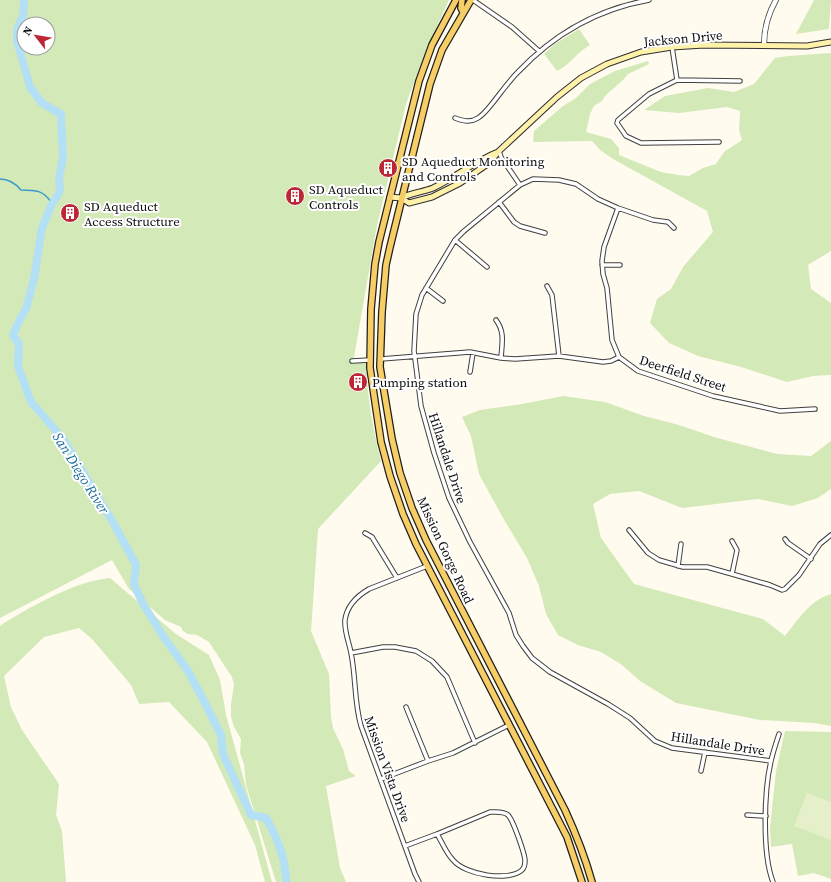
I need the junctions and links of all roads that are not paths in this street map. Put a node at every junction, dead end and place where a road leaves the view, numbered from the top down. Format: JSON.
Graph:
{"nodes":[{"id":1,"x":456,"y":0,"type":"edge"},
{"id":2,"x":462,"y":0,"type":"edge"},
{"id":3,"x":472,"y":0,"type":"edge"},
{"id":4,"x":650,"y":0,"type":"edge"},
{"id":5,"x":776,"y":0,"type":"edge"},
{"id":6,"x":463,"y":12,"type":"junction"},
{"id":7,"x":831,"y":42,"type":"edge"},
{"id":8,"x":764,"y":45,"type":"junction"},
{"id":9,"x":672,"y":47,"type":"junction"},
{"id":10,"x":539,"y":51,"type":"junction"},
{"id":11,"x":677,"y":80,"type":"junction"},
{"id":12,"x":740,"y":81,"type":"dead end"},
{"id":13,"x":455,"y":118,"type":"dead end"},
{"id":14,"x":719,"y":142,"type":"dead end"},
{"id":15,"x":499,"y":152,"type":"junction"},
{"id":16,"x":520,"y":185,"type":"junction"},
{"id":17,"x":390,"y":197,"type":"junction"},
{"id":18,"x":401,"y":198,"type":"junction"},
{"id":19,"x":499,"y":202,"type":"junction"},
{"id":20,"x":618,"y":208,"type":"junction"},
{"id":21,"x":674,"y":228,"type":"dead end"},
{"id":22,"x":545,"y":233,"type":"dead end"},
{"id":23,"x":455,"y":240,"type":"junction"},
{"id":24,"x":602,"y":265,"type":"junction"},
{"id":25,"x":620,"y":265,"type":"dead end"},
{"id":26,"x":487,"y":267,"type":"dead end"},
{"id":27,"x":547,"y":286,"type":"dead end"},
{"id":28,"x":426,"y":288,"type":"junction"},
{"id":29,"x":443,"y":301,"type":"dead end"},
{"id":30,"x":496,"y":320,"type":"dead end"},
{"id":31,"x":473,"y":353,"type":"junction"},
{"id":32,"x":559,"y":356,"type":"junction"},
{"id":33,"x":415,"y":357,"type":"junction"},
{"id":34,"x":619,"y":357,"type":"junction"},
{"id":35,"x":501,"y":358,"type":"junction"},
{"id":36,"x":381,"y":359,"type":"junction"},
{"id":37,"x":370,"y":360,"type":"junction"},
{"id":38,"x":352,"y":361,"type":"dead end"},
{"id":39,"x":470,"y":372,"type":"dead end"},
{"id":40,"x":815,"y":409,"type":"dead end"},
{"id":41,"x":629,"y":530,"type":"dead end"},
{"id":42,"x":365,"y":533,"type":"dead end"},
{"id":43,"x":830,"y":537,"type":"edge"},
{"id":44,"x":785,"y":539,"type":"dead end"},
{"id":45,"x":732,"y":541,"type":"dead end"},
{"id":46,"x":680,"y":544,"type":"dead end"},
{"id":47,"x":810,"y":559,"type":"junction"},
{"id":48,"x":427,"y":566,"type":"junction"},
{"id":49,"x":678,"y":566,"type":"junction"},
{"id":50,"x":732,"y":574,"type":"junction"},
{"id":51,"x":397,"y":578,"type":"junction"},
{"id":52,"x":352,"y":653,"type":"junction"},
{"id":53,"x":406,"y":707,"type":"dead end"},
{"id":54,"x":509,"y":725,"type":"junction"},
{"id":55,"x":779,"y":734,"type":"dead end"},
{"id":56,"x":475,"y":743,"type":"junction"},
{"id":57,"x":705,"y":752,"type":"junction"},
{"id":58,"x":428,"y":761,"type":"junction"},
{"id":59,"x":771,"y":761,"type":"junction"},
{"id":60,"x":701,"y":771,"type":"dead end"},
{"id":61,"x":381,"y":779,"type":"junction"},
{"id":62,"x":747,"y":815,"type":"dead end"},
{"id":63,"x":766,"y":816,"type":"junction"},
{"id":64,"x":437,"y":834,"type":"junction"},
{"id":65,"x":405,"y":846,"type":"junction"},
{"id":66,"x":419,"y":882,"type":"edge"},
{"id":67,"x":582,"y":882,"type":"edge"},
{"id":68,"x":592,"y":882,"type":"edge"},
{"id":69,"x":773,"y":882,"type":"edge"}],
"edges":[{"from":1,"to":17,"type":"main road","name":"Mission Gorge Road"},
{"from":2,"to":6,"type":"main road"},
{"from":3,"to":6,"type":"main road","name":"Mission Gorge Road"},
{"from":3,"to":10,"type":"street"},
{"from":4,"to":10,"type":"street"},
{"from":5,"to":8,"type":"street"},
{"from":6,"to":18,"type":"main road","name":"Mission Gorge Road"},
{"from":7,"to":8,"type":"main road","name":"Jackson Drive"},
{"from":8,"to":9,"type":"main road","name":"Jackson Drive"},
{"from":9,"to":11,"type":"street"},
{"from":9,"to":15,"type":"main road","name":"Jackson Drive"},
{"from":10,"to":13,"type":"street"},
{"from":11,"to":12,"type":"street"},
{"from":11,"to":14,"type":"street"},
{"from":15,"to":16,"type":"street"},
{"from":15,"to":18,"type":"main road","name":"Jackson Drive"},
{"from":15,"to":18,"type":"main road","name":"Jackson Drive"},
{"from":16,"to":19,"type":"street","name":"Hillandale Drive"},
{"from":16,"to":20,"type":"street","name":"Hillandale Drive"},
{"from":17,"to":18,"type":"main road","name":"Jackson Drive"},
{"from":17,"to":37,"type":"main road","name":"Mission Gorge Road"},
{"from":18,"to":36,"type":"main road","name":"Mission Gorge Road"},
{"from":19,"to":22,"type":"street"},
{"from":19,"to":23,"type":"street","name":"Hillandale Drive"},
{"from":20,"to":21,"type":"street","name":"Hillandale Drive"},
{"from":20,"to":24,"type":"street"},
{"from":23,"to":26,"type":"street"},
{"from":23,"to":28,"type":"street","name":"Hillandale Drive"},
{"from":24,"to":25,"type":"street"},
{"from":24,"to":34,"type":"street"},
{"from":27,"to":32,"type":"street"},
{"from":28,"to":29,"type":"street"},
{"from":28,"to":33,"type":"street","name":"Hillandale Drive"},
{"from":30,"to":35,"type":"street"},
{"from":31,"to":33,"type":"street"},
{"from":31,"to":35,"type":"street"},
{"from":31,"to":39,"type":"street"},
{"from":32,"to":34,"type":"street"},
{"from":32,"to":35,"type":"street"},
{"from":33,"to":36,"type":"street"},
{"from":33,"to":57,"type":"street","name":"Hillandale Drive"},
{"from":34,"to":40,"type":"street","name":"Deerfield Street"},
{"from":36,"to":68,"type":"main road","name":"Mission Gorge Road"},
{"from":37,"to":38,"type":"street"},
{"from":37,"to":48,"type":"main road","name":"Mission Gorge Road"},
{"from":41,"to":49,"type":"street"},
{"from":42,"to":51,"type":"street"},
{"from":43,"to":47,"type":"street"},
{"from":44,"to":47,"type":"street"},
{"from":45,"to":50,"type":"street"},
{"from":46,"to":49,"type":"street"},
{"from":47,"to":50,"type":"street"},
{"from":48,"to":51,"type":"street","name":"Mission Vista Drive"},
{"from":48,"to":54,"type":"main road","name":"Mission Gorge Road"},
{"from":49,"to":50,"type":"street"},
{"from":51,"to":52,"type":"street","name":"Mission Vista Drive"},
{"from":52,"to":56,"type":"street"},
{"from":52,"to":61,"type":"street","name":"Mission Vista Drive"},
{"from":53,"to":58,"type":"street"},
{"from":54,"to":56,"type":"street"},
{"from":54,"to":67,"type":"main road","name":"Mission Gorge Road"},
{"from":55,"to":59,"type":"street"},
{"from":56,"to":58,"type":"street"},
{"from":57,"to":59,"type":"street","name":"Hillandale Drive"},
{"from":57,"to":60,"type":"street"},
{"from":58,"to":61,"type":"street"},
{"from":59,"to":63,"type":"street"},
{"from":61,"to":65,"type":"street","name":"Mission Vista Drive"},
{"from":62,"to":63,"type":"street"},
{"from":63,"to":69,"type":"street"},
{"from":64,"to":64,"type":"street"},
{"from":64,"to":65,"type":"street"},
{"from":65,"to":66,"type":"street","name":"Mission Vista Drive"}]}
